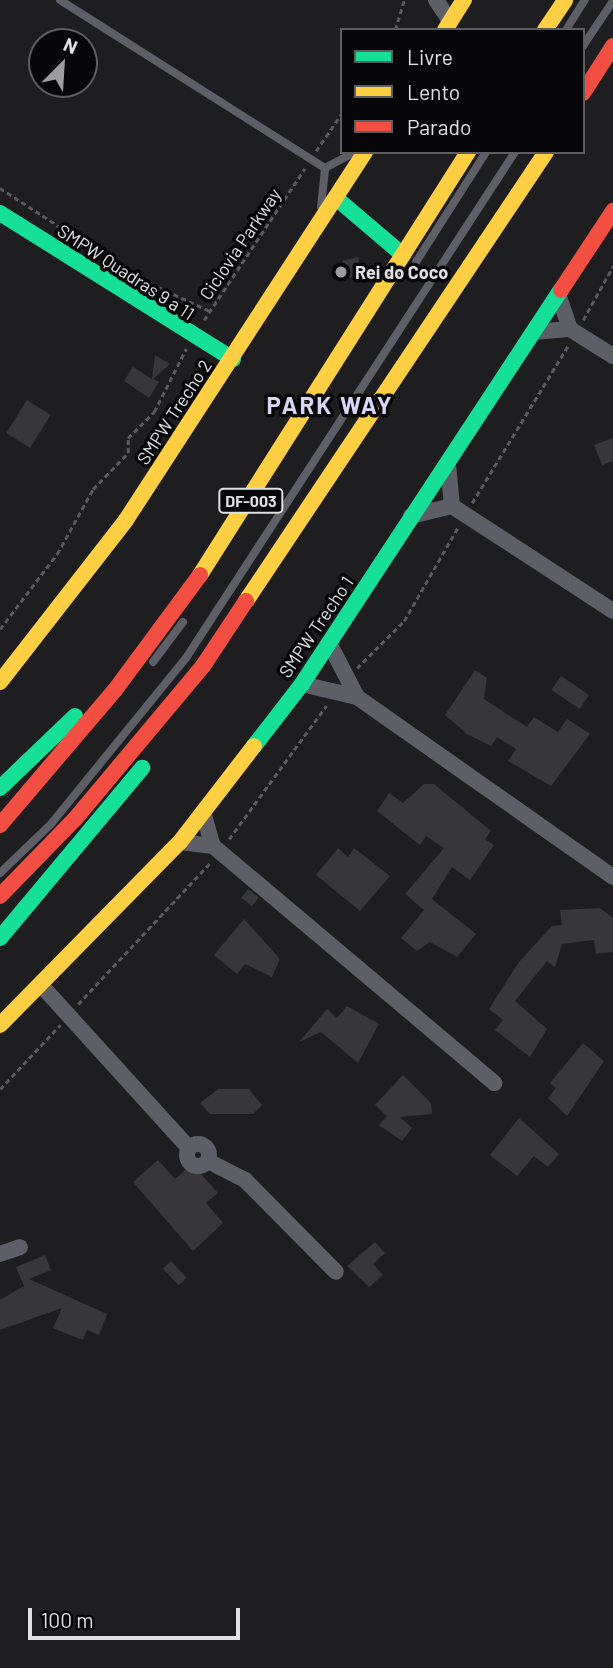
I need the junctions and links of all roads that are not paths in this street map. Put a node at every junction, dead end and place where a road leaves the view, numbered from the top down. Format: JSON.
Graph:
{"nodes":[{"id":1,"x":60,"y":0,"type":"edge"},
{"id":2,"x":436,"y":0,"type":"edge"},
{"id":3,"x":464,"y":0,"type":"edge"},
{"id":4,"x":565,"y":0,"type":"edge"},
{"id":5,"x":585,"y":0,"type":"edge"},
{"id":6,"x":613,"y":1,"type":"edge"},
{"id":7,"x":447,"y":25,"type":"edge"},
{"id":8,"x":546,"y":28,"type":"edge"},
{"id":9,"x":567,"y":28,"type":"edge"},
{"id":10,"x":585,"y":44,"type":"edge"},
{"id":11,"x":613,"y":46,"type":"edge"},
{"id":12,"x":585,"y":90,"type":"edge"},
{"id":13,"x":351,"y":154,"type":"edge"},
{"id":14,"x":364,"y":154,"type":"edge"},
{"id":15,"x":467,"y":154,"type":"edge"},
{"id":16,"x":485,"y":154,"type":"edge"},
{"id":17,"x":513,"y":154,"type":"edge"},
{"id":18,"x":545,"y":154,"type":"edge"},
{"id":19,"x":325,"y":168,"type":"junction"},
{"id":20,"x":336,"y":198,"type":"junction"},
{"id":21,"x":0,"y":213,"type":"edge"},
{"id":22,"x":613,"y":213,"type":"edge"},
{"id":23,"x":317,"y":227,"type":"junction"},
{"id":24,"x":403,"y":255,"type":"junction"},
{"id":25,"x":409,"y":273,"type":"dead end"},
{"id":26,"x":558,"y":294,"type":"junction"},
{"id":27,"x":570,"y":329,"type":"junction"},
{"id":28,"x":534,"y":331,"type":"junction"},
{"id":29,"x":613,"y":356,"type":"edge"},
{"id":30,"x":233,"y":359,"type":"junction"},
{"id":31,"x":448,"y":461,"type":"junction"},
{"id":32,"x":452,"y":506,"type":"junction"},
{"id":33,"x":411,"y":516,"type":"junction"},
{"id":34,"x":244,"y":529,"type":"dead end"},
{"id":35,"x":613,"y":611,"type":"edge"},
{"id":36,"x":329,"y":643,"type":"junction"},
{"id":37,"x":203,"y":666,"type":"junction"},
{"id":38,"x":0,"y":682,"type":"edge"},
{"id":39,"x":302,"y":684,"type":"junction"},
{"id":40,"x":115,"y":690,"type":"junction"},
{"id":41,"x":357,"y":697,"type":"junction"},
{"id":42,"x":0,"y":788,"type":"edge"},
{"id":43,"x":202,"y":813,"type":"junction"},
{"id":44,"x":0,"y":825,"type":"edge"},
{"id":45,"x":0,"y":835,"type":"edge"},
{"id":46,"x":180,"y":842,"type":"junction"},
{"id":47,"x":213,"y":846,"type":"junction"},
{"id":48,"x":0,"y":873,"type":"edge"},
{"id":49,"x":613,"y":877,"type":"edge"},
{"id":50,"x":0,"y":896,"type":"edge"},
{"id":51,"x":0,"y":938,"type":"edge"},
{"id":52,"x":41,"y":985,"type":"junction"},
{"id":53,"x":0,"y":1025,"type":"edge"},
{"id":54,"x":494,"y":1083,"type":"dead end"},
{"id":55,"x":20,"y":1247,"type":"dead end"},
{"id":56,"x":0,"y":1254,"type":"edge"},
{"id":57,"x":336,"y":1272,"type":"dead end"}],
"edges":[{"from":1,"to":19,"type":"lane"},
{"from":2,"to":7,"type":"street"},
{"from":3,"to":7,"type":"main road"},
{"from":4,"to":8,"type":"main road"},
{"from":5,"to":9,"type":"lane"},
{"from":6,"to":10,"type":"lane"},
{"from":11,"to":12,"type":"main road"},
{"from":13,"to":19,"type":"lane"},
{"from":14,"to":20,"type":"main road","name":"SMPW Trecho 2"},
{"from":15,"to":24,"type":"main road","number":"DF-003"},
{"from":16,"to":25,"type":"lane"},
{"from":17,"to":48,"type":"lane"},
{"from":18,"to":37,"type":"main road","number":"DF-003"},
{"from":19,"to":23,"type":"lane"},
{"from":20,"to":23,"type":"main road","name":"SMPW Trecho 2"},
{"from":20,"to":24,"type":"main road"},
{"from":21,"to":30,"type":"main road","name":"SMPW Quadras 9 a 11"},
{"from":22,"to":26,"type":"main road","name":"SMPW Trecho 1"},
{"from":23,"to":30,"type":"main road","name":"SMPW Trecho 2"},
{"from":24,"to":40,"type":"main road","number":"DF-003"},
{"from":26,"to":27,"type":"street"},
{"from":26,"to":28,"type":"main road","name":"SMPW Trecho 1"},
{"from":27,"to":28,"type":"street"},
{"from":27,"to":29,"type":"street"},
{"from":28,"to":31,"type":"main road","name":"SMPW Trecho 1"},
{"from":30,"to":38,"type":"main road","name":"SMPW Trecho 2"},
{"from":31,"to":32,"type":"street"},
{"from":31,"to":33,"type":"main road","name":"SMPW Trecho 1"},
{"from":32,"to":33,"type":"street"},
{"from":32,"to":35,"type":"street"},
{"from":33,"to":36,"type":"main road","name":"SMPW Trecho 1"},
{"from":34,"to":45,"type":"lane"},
{"from":36,"to":39,"type":"main road","name":"SMPW Trecho 1"},
{"from":36,"to":41,"type":"street"},
{"from":37,"to":50,"type":"main road","number":"DF-003"},
{"from":37,"to":51,"type":"main road"},
{"from":39,"to":41,"type":"street"},
{"from":39,"to":43,"type":"main road","name":"SMPW Trecho 1"},
{"from":40,"to":42,"type":"main road"},
{"from":40,"to":44,"type":"main road","number":"DF-003"},
{"from":41,"to":49,"type":"street"},
{"from":43,"to":46,"type":"main road","name":"SMPW Trecho 1"},
{"from":43,"to":47,"type":"street"},
{"from":46,"to":47,"type":"street"},
{"from":46,"to":52,"type":"main road","name":"SMPW Trecho 1"},
{"from":47,"to":54,"type":"street"},
{"from":52,"to":53,"type":"main road","name":"SMPW Trecho 1"},
{"from":52,"to":57,"type":"street"},
{"from":55,"to":56,"type":"street"}]}
